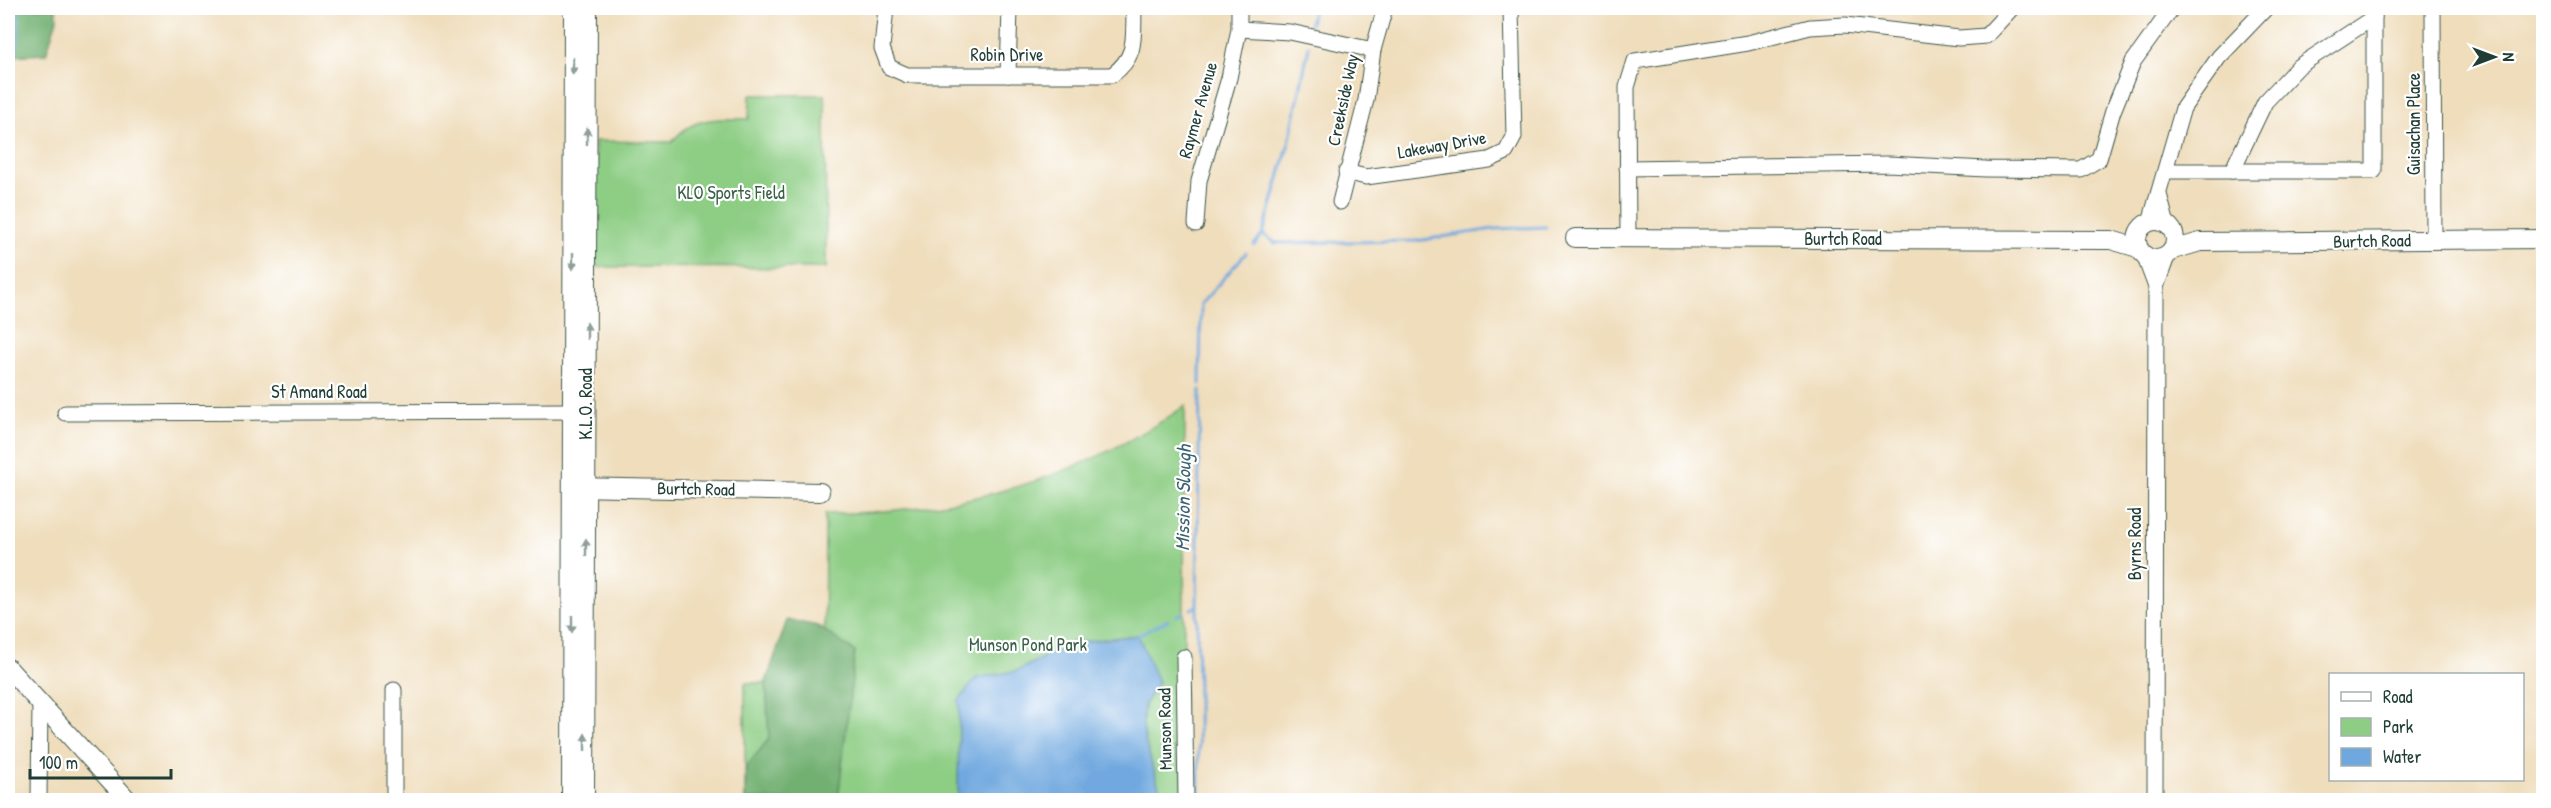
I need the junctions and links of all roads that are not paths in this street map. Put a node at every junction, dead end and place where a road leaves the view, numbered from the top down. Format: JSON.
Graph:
{"nodes":[{"id":1,"x":573,"y":8,"type":"edge"},
{"id":2,"x":588,"y":8,"type":"edge"},
{"id":3,"x":886,"y":8,"type":"edge"},
{"id":4,"x":1010,"y":8,"type":"edge"},
{"id":5,"x":1134,"y":8,"type":"edge"},
{"id":6,"x":1239,"y":8,"type":"edge"},
{"id":7,"x":1385,"y":8,"type":"edge"},
{"id":8,"x":1511,"y":8,"type":"edge"},
{"id":9,"x":2012,"y":8,"type":"edge"},
{"id":10,"x":2172,"y":8,"type":"edge"},
{"id":11,"x":2266,"y":8,"type":"edge"},
{"id":12,"x":2433,"y":8,"type":"edge"},
{"id":13,"x":2374,"y":12,"type":"edge"},
{"id":14,"x":1239,"y":29,"type":"junction"},
{"id":15,"x":1374,"y":50,"type":"junction"},
{"id":16,"x":1008,"y":75,"type":"junction"},
{"id":17,"x":1627,"y":168,"type":"junction"},
{"id":18,"x":2166,"y":171,"type":"junction"},
{"id":19,"x":2232,"y":171,"type":"junction"},
{"id":20,"x":1346,"y":172,"type":"junction"},
{"id":21,"x":1340,"y":202,"type":"dead end"},
{"id":22,"x":1197,"y":224,"type":"dead end"},
{"id":23,"x":2152,"y":235,"type":"junction"},
{"id":24,"x":1575,"y":238,"type":"dead end"},
{"id":25,"x":1628,"y":238,"type":"junction"},
{"id":26,"x":2544,"y":239,"type":"edge"},
{"id":27,"x":2434,"y":240,"type":"junction"},
{"id":28,"x":2200,"y":242,"type":"junction"},
{"id":29,"x":2171,"y":252,"type":"junction"},
{"id":30,"x":2156,"y":287,"type":"junction"},
{"id":31,"x":572,"y":411,"type":"junction"},
{"id":32,"x":65,"y":413,"type":"dead end"},
{"id":33,"x":579,"y":487,"type":"junction"},
{"id":34,"x":820,"y":492,"type":"dead end"},
{"id":35,"x":1184,"y":657,"type":"dead end"},
{"id":36,"x":8,"y":668,"type":"edge"},
{"id":37,"x":394,"y":690,"type":"dead end"},
{"id":38,"x":40,"y":702,"type":"junction"},
{"id":39,"x":39,"y":801,"type":"edge"},
{"id":40,"x":128,"y":801,"type":"edge"},
{"id":41,"x":394,"y":801,"type":"edge"},
{"id":42,"x":571,"y":801,"type":"edge"},
{"id":43,"x":585,"y":801,"type":"edge"},
{"id":44,"x":1186,"y":801,"type":"edge"},
{"id":45,"x":2155,"y":801,"type":"edge"}],
"edges":[{"from":1,"to":31,"type":"main road","name":"K.L.O. Road","one_way":true},
{"from":33,"to":2,"type":"main road","name":"K.L.O. Road","one_way":true},
{"from":3,"to":16,"type":"street","name":"Robin Drive"},
{"from":4,"to":16,"type":"street"},
{"from":5,"to":16,"type":"street","name":"Robin Drive"},
{"from":6,"to":14,"type":"street","name":"Raymer Avenue"},
{"from":7,"to":15,"type":"street","name":"Creekside Way"},
{"from":8,"to":20,"type":"street","name":"Lakeway Drive"},
{"from":9,"to":17,"type":"street"},
{"from":10,"to":17,"type":"street"},
{"from":11,"to":18,"type":"street"},
{"from":12,"to":27,"type":"street","name":"Guisachan Place"},
{"from":13,"to":19,"type":"street"},
{"from":13,"to":19,"type":"street"},
{"from":14,"to":15,"type":"street"},
{"from":14,"to":22,"type":"street","name":"Raymer Avenue"},
{"from":15,"to":20,"type":"street","name":"Creekside Way"},
{"from":17,"to":25,"type":"street"},
{"from":18,"to":19,"type":"street"},
{"from":18,"to":23,"type":"street"},
{"from":20,"to":21,"type":"street","name":"Creekside Way"},
{"from":23,"to":25,"type":"main road","name":"Burtch Road"},
{"from":23,"to":28,"type":"main road","name":"Burtch Road"},
{"from":23,"to":29,"type":"main road"},
{"from":23,"to":29,"type":"main road","name":"Burtch Road"},
{"from":23,"to":30,"type":"street","name":"Byrns Road"},
{"from":24,"to":25,"type":"main road","name":"Burtch Road"},
{"from":26,"to":27,"type":"main road","name":"Burtch Road"},
{"from":27,"to":28,"type":"main road","name":"Burtch Road"},
{"from":28,"to":29,"type":"main road","name":"Burtch Road"},
{"from":29,"to":30,"type":"street","name":"Byrns Road"},
{"from":30,"to":45,"type":"street","name":"Byrns Road"},
{"from":31,"to":32,"type":"street","name":"St Amand Road"},
{"from":31,"to":33,"type":"main road","name":"K.L.O. Road"},
{"from":33,"to":34,"type":"main road","name":"Burtch Road"},
{"from":33,"to":42,"type":"main road","name":"K.L.O. Road","one_way":true},
{"from":43,"to":33,"type":"main road","name":"K.L.O. Road","one_way":true},
{"from":35,"to":44,"type":"street","name":"Munson Road"},
{"from":36,"to":38,"type":"main road"},
{"from":37,"to":41,"type":"street"},
{"from":38,"to":39,"type":"street"},
{"from":38,"to":40,"type":"main road"}]}
